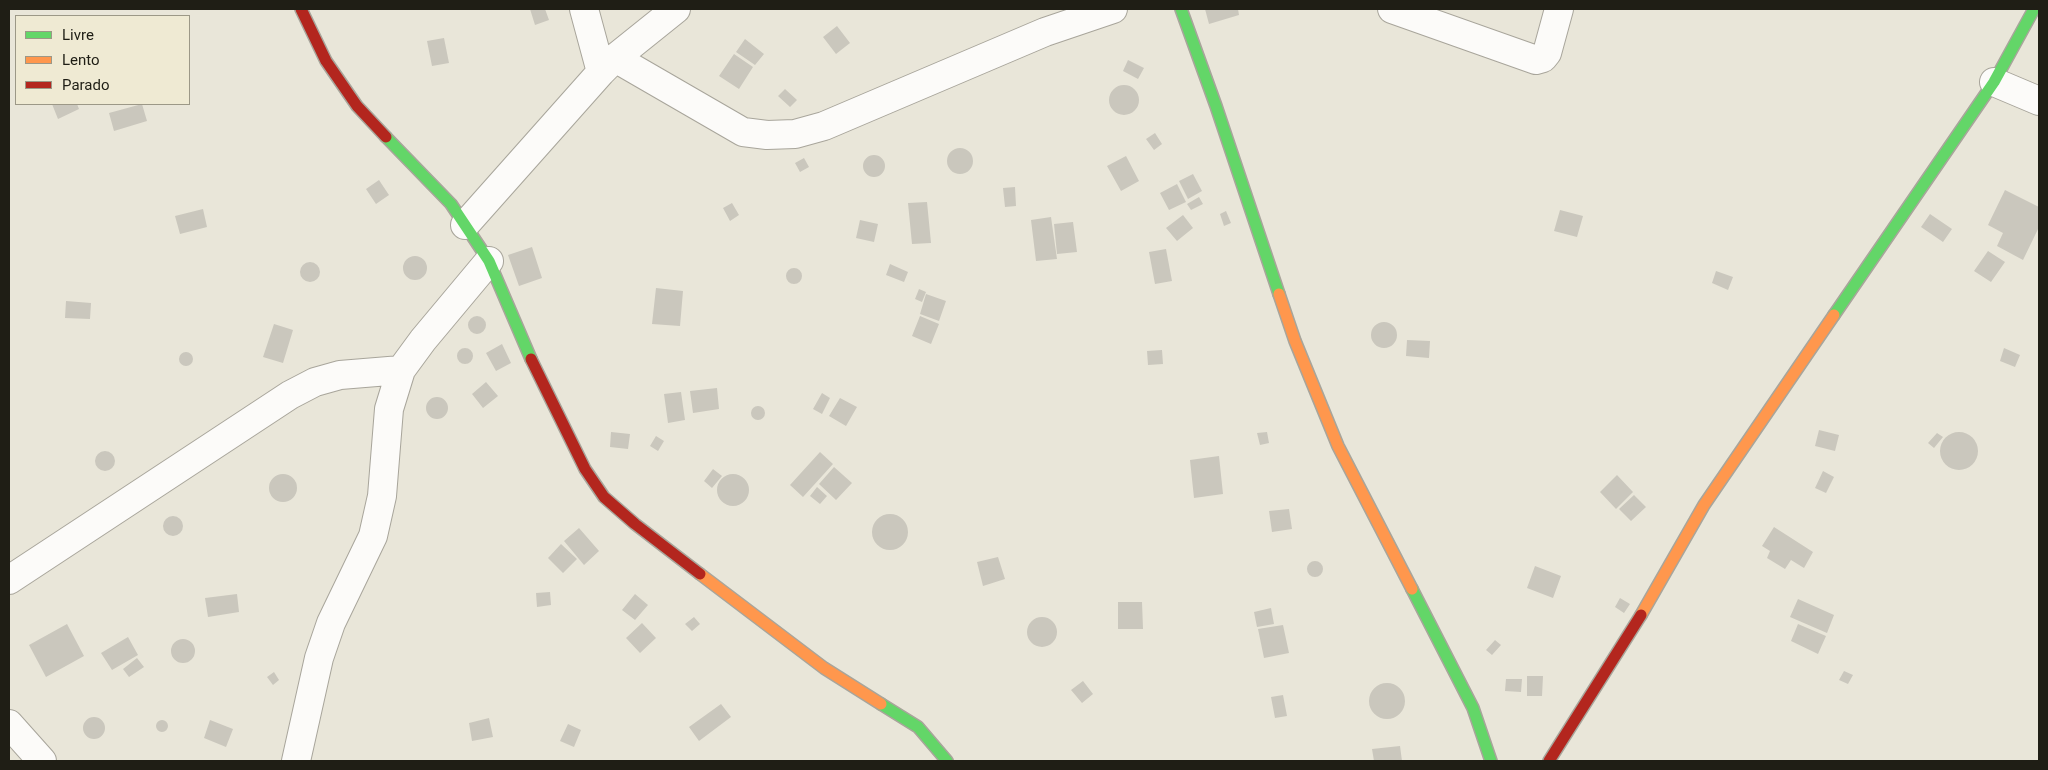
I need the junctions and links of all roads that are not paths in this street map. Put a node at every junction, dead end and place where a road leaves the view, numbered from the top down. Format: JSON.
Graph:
{"nodes":[{"id":1,"x":301,"y":9,"type":"edge"},
{"id":2,"x":584,"y":9,"type":"edge"},
{"id":3,"x":676,"y":9,"type":"edge"},
{"id":4,"x":1113,"y":9,"type":"edge"},
{"id":5,"x":1181,"y":9,"type":"edge"},
{"id":6,"x":1392,"y":9,"type":"edge"},
{"id":7,"x":1559,"y":9,"type":"edge"},
{"id":8,"x":2034,"y":9,"type":"edge"},
{"id":9,"x":608,"y":65,"type":"junction"},
{"id":10,"x":1994,"y":82,"type":"junction"},
{"id":11,"x":2039,"y":101,"type":"edge"},
{"id":12,"x":465,"y":225,"type":"junction"},
{"id":13,"x":489,"y":261,"type":"junction"},
{"id":14,"x":401,"y":370,"type":"junction"},
{"id":15,"x":9,"y":580,"type":"edge"},
{"id":16,"x":9,"y":724,"type":"edge"},
{"id":17,"x":42,"y":761,"type":"edge"},
{"id":18,"x":296,"y":761,"type":"edge"},
{"id":19,"x":946,"y":761,"type":"edge"},
{"id":20,"x":1491,"y":761,"type":"edge"},
{"id":21,"x":1550,"y":761,"type":"edge"}],
"edges":[{"from":1,"to":12,"type":"street"},
{"from":2,"to":9,"type":"street"},
{"from":3,"to":9,"type":"street"},
{"from":4,"to":9,"type":"street"},
{"from":5,"to":20,"type":"street"},
{"from":6,"to":7,"type":"street"},
{"from":8,"to":10,"type":"street"},
{"from":9,"to":12,"type":"street"},
{"from":10,"to":11,"type":"street"},
{"from":10,"to":21,"type":"street"},
{"from":12,"to":13,"type":"street"},
{"from":13,"to":14,"type":"street"},
{"from":13,"to":19,"type":"street"},
{"from":14,"to":15,"type":"street"},
{"from":14,"to":18,"type":"street"},
{"from":16,"to":17,"type":"street"}]}
